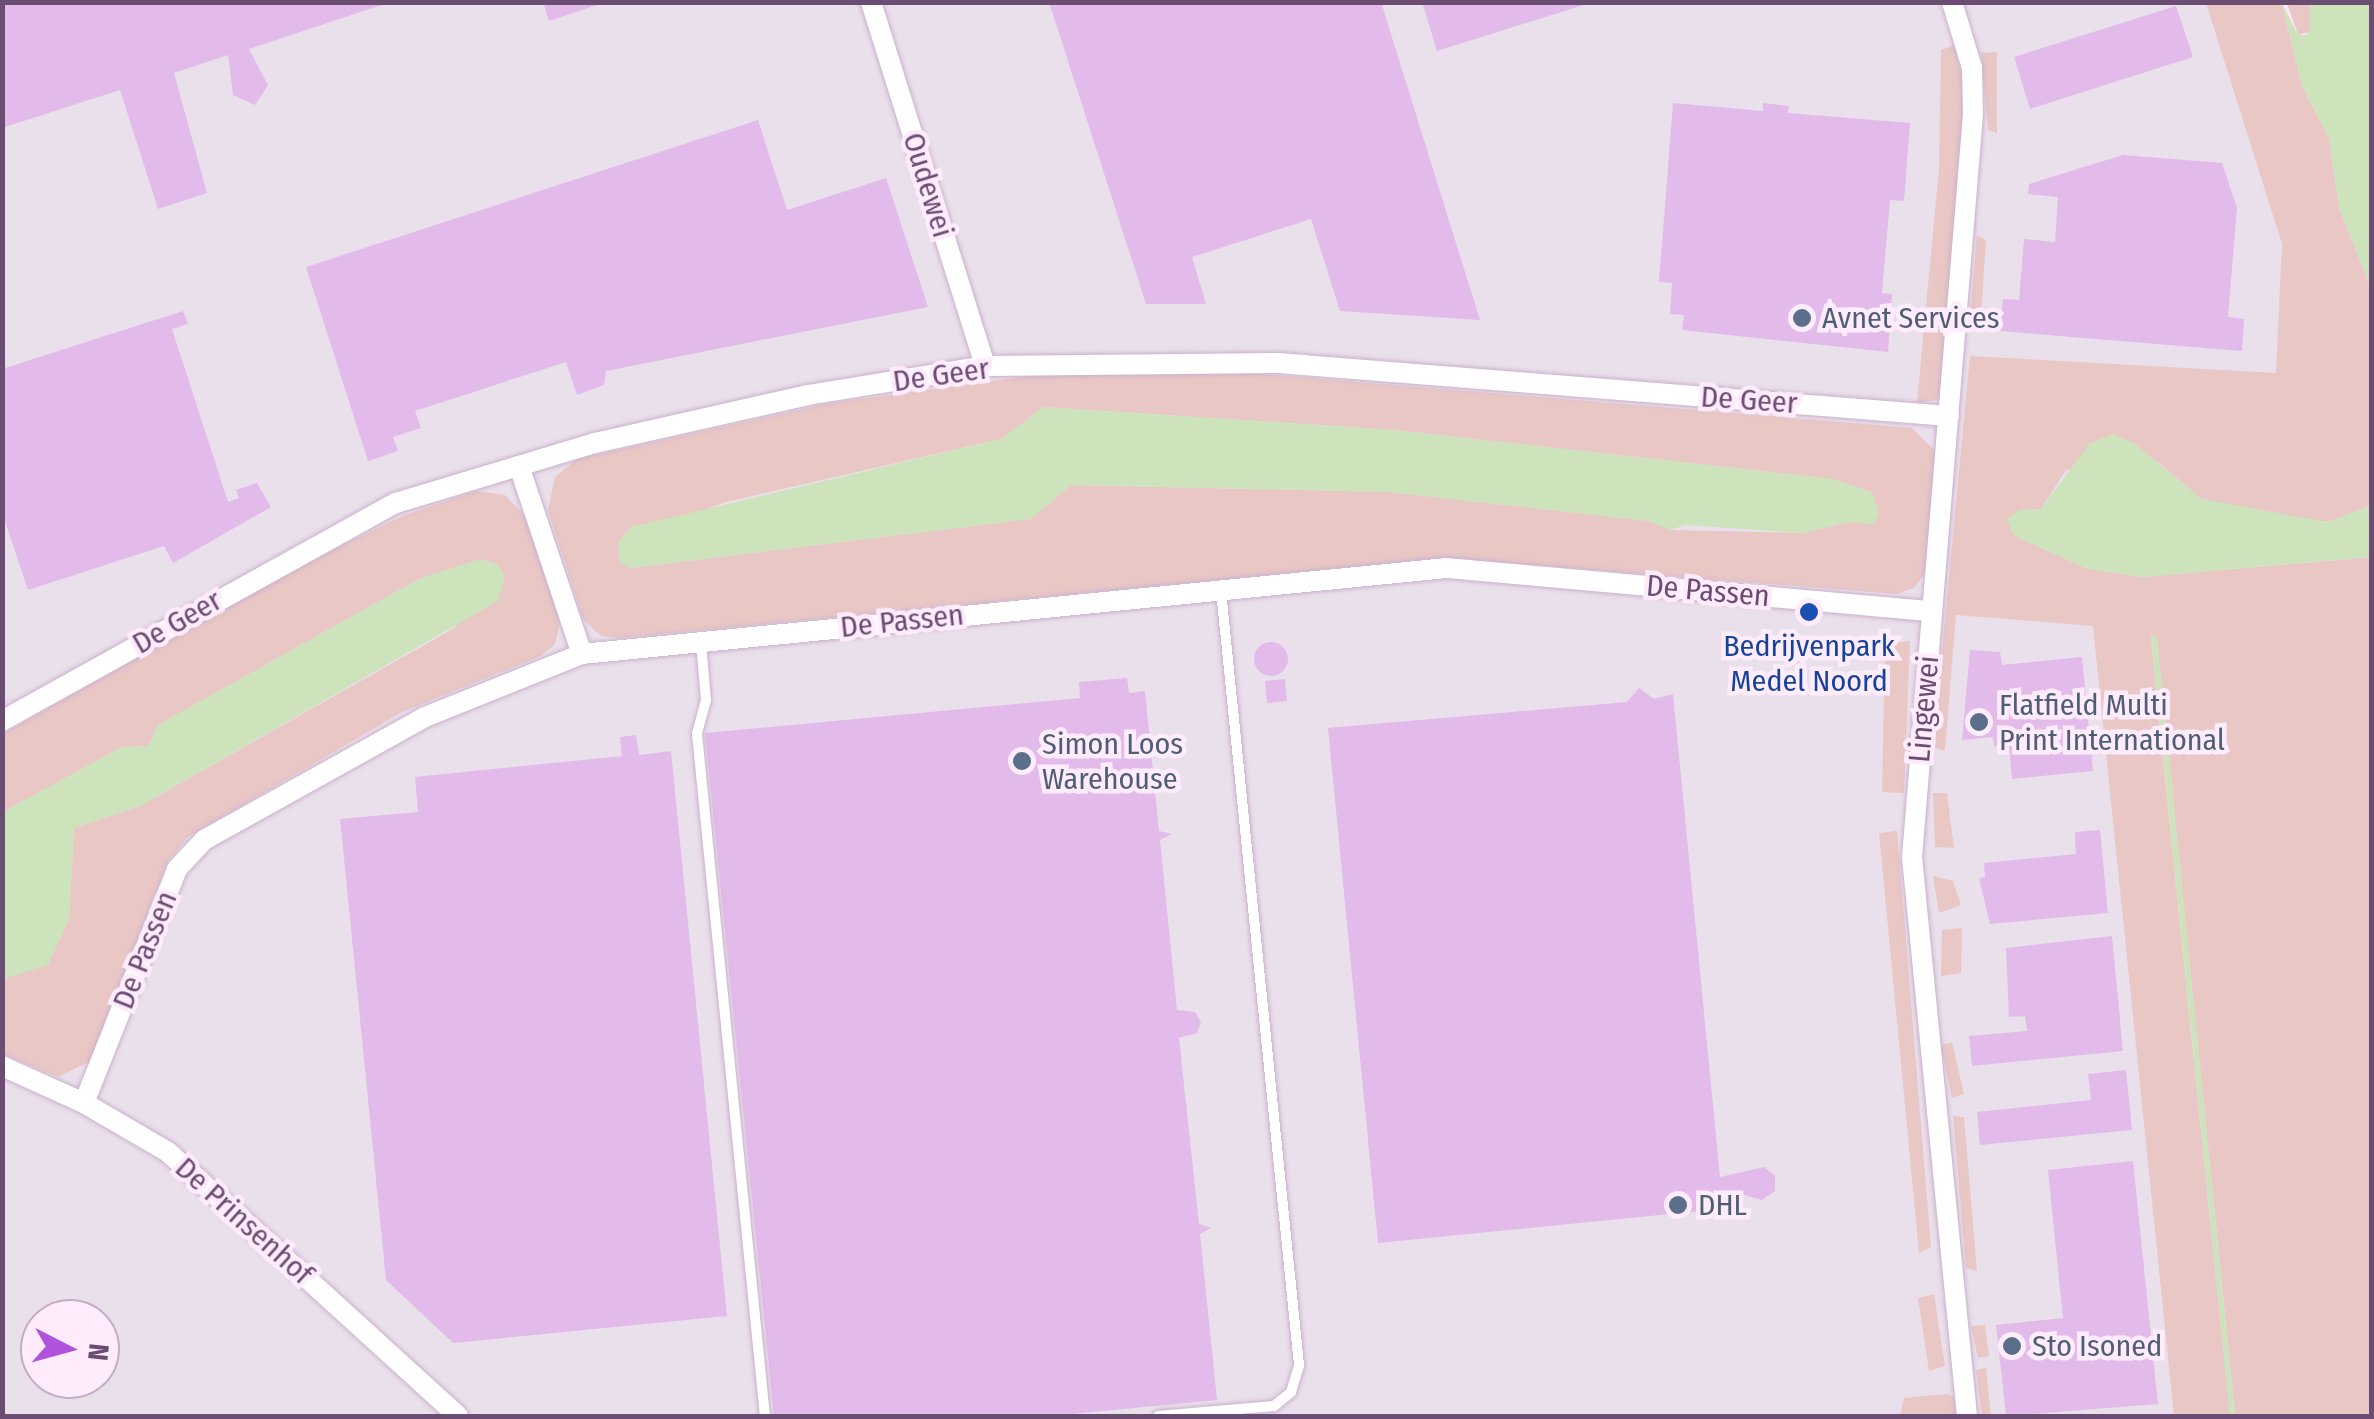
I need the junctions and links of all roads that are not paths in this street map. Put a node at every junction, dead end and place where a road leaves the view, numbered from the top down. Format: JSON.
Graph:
{"nodes":[{"id":1,"x":872,"y":2,"type":"edge"},
{"id":2,"x":1952,"y":2,"type":"edge"},
{"id":3,"x":985,"y":366,"type":"junction"},
{"id":4,"x":1949,"y":416,"type":"junction"},
{"id":5,"x":519,"y":466,"type":"junction"},
{"id":6,"x":1221,"y":589,"type":"junction"},
{"id":7,"x":1932,"y":611,"type":"junction"},
{"id":8,"x":701,"y":640,"type":"junction"},
{"id":9,"x":582,"y":654,"type":"junction"},
{"id":10,"x":2,"y":720,"type":"edge"},
{"id":11,"x":2,"y":1066,"type":"edge"},
{"id":12,"x":84,"y":1103,"type":"junction"},
{"id":13,"x":458,"y":1416,"type":"edge"},
{"id":14,"x":765,"y":1416,"type":"edge"},
{"id":15,"x":1158,"y":1416,"type":"edge"},
{"id":16,"x":1967,"y":1416,"type":"edge"}],
"edges":[{"from":1,"to":3,"type":"street","name":"Oudewei"},
{"from":2,"to":4,"type":"street","name":"Lingewei"},
{"from":3,"to":4,"type":"street","name":"De Geer"},
{"from":3,"to":5,"type":"street","name":"De Geer"},
{"from":4,"to":7,"type":"street","name":"Lingewei"},
{"from":5,"to":9,"type":"street"},
{"from":5,"to":10,"type":"street","name":"De Geer"},
{"from":6,"to":7,"type":"street","name":"De Passen"},
{"from":6,"to":8,"type":"street","name":"De Passen"},
{"from":6,"to":15,"type":"lane"},
{"from":7,"to":16,"type":"street","name":"Lingewei"},
{"from":8,"to":9,"type":"street","name":"De Passen"},
{"from":8,"to":14,"type":"lane"},
{"from":9,"to":12,"type":"street","name":"De Passen"},
{"from":11,"to":12,"type":"street","name":"De Prinsenhof"},
{"from":12,"to":13,"type":"street","name":"De Prinsenhof"}]}
